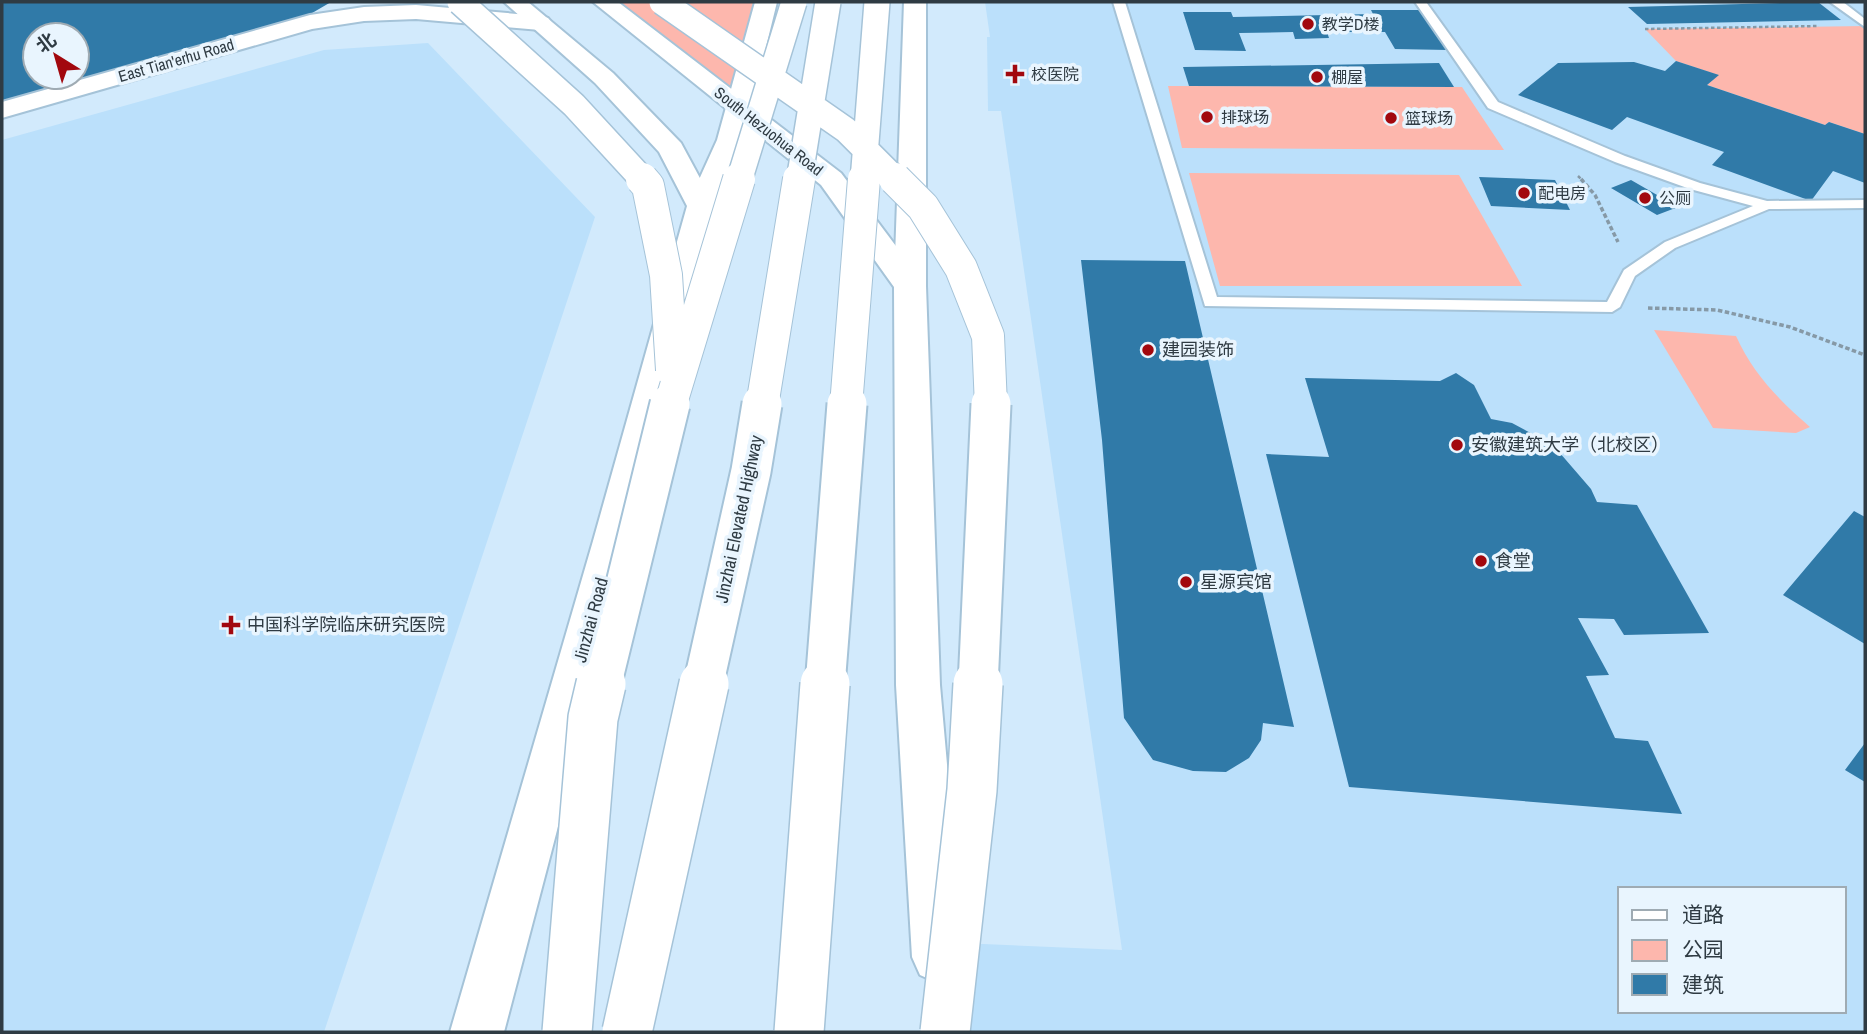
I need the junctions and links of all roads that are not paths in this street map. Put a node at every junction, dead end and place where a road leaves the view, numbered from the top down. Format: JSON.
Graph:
{"nodes":[{"id":1,"x":335,"y":2,"type":"edge"},
{"id":2,"x":460,"y":2,"type":"edge"},
{"id":3,"x":515,"y":2,"type":"edge"},
{"id":4,"x":604,"y":2,"type":"edge"},
{"id":5,"x":663,"y":2,"type":"edge"},
{"id":6,"x":766,"y":2,"type":"edge"},
{"id":7,"x":794,"y":2,"type":"edge"},
{"id":8,"x":828,"y":2,"type":"edge"},
{"id":9,"x":877,"y":2,"type":"edge"},
{"id":10,"x":915,"y":2,"type":"edge"},
{"id":11,"x":1119,"y":2,"type":"edge"},
{"id":12,"x":1420,"y":2,"type":"edge"},
{"id":13,"x":1836,"y":2,"type":"edge"},
{"id":14,"x":310,"y":22,"type":"junction"},
{"id":15,"x":540,"y":23,"type":"junction"},
{"id":16,"x":1865,"y":24,"type":"edge"},
{"id":17,"x":739,"y":109,"type":"junction"},
{"id":18,"x":2,"y":110,"type":"edge"},
{"id":19,"x":1865,"y":204,"type":"edge"},
{"id":20,"x":1767,"y":205,"type":"junction"},
{"id":21,"x":701,"y":206,"type":"junction"},
{"id":22,"x":910,"y":286,"type":"junction"},
{"id":23,"x":673,"y":394,"type":"junction"},
{"id":24,"x":477,"y":1032,"type":"edge"},
{"id":25,"x":567,"y":1032,"type":"edge"},
{"id":26,"x":627,"y":1032,"type":"edge"},
{"id":27,"x":799,"y":1032,"type":"edge"},
{"id":28,"x":944,"y":1032,"type":"edge"}],
"edges":[{"from":1,"to":14,"type":"main road","name":"East Tian'erhu Road"},
{"from":2,"to":23,"type":"main road","bridge":true},
{"from":3,"to":15,"type":"main road"},
{"from":4,"to":17,"type":"main road","name":"South Hezuohua Road"},
{"from":5,"to":28,"type":"main road","bridge":true},
{"from":6,"to":17,"type":"main road","name":"Jinzhai Road"},
{"from":7,"to":23,"type":"main road","bridge":true},
{"from":8,"to":26,"type":"main road","name":"Jinzhai Elevated Highway","bridge":true},
{"from":9,"to":27,"type":"main road","bridge":true},
{"from":10,"to":22,"type":"main road"},
{"from":11,"to":20,"type":"lane"},
{"from":12,"to":20,"type":"lane"},
{"from":13,"to":16,"type":"lane"},
{"from":14,"to":15,"type":"main road","name":"East Tian'erhu Road"},
{"from":14,"to":18,"type":"main road","name":"East Tian'erhu Road"},
{"from":15,"to":21,"type":"main road"},
{"from":17,"to":21,"type":"main road","name":"Jinzhai Road"},
{"from":17,"to":22,"type":"main road","name":"South Hezuohua Road"},
{"from":19,"to":20,"type":"lane"},
{"from":21,"to":24,"type":"main road","name":"Jinzhai Road"},
{"from":22,"to":28,"type":"main road"},
{"from":23,"to":25,"type":"main road","bridge":true}]}
